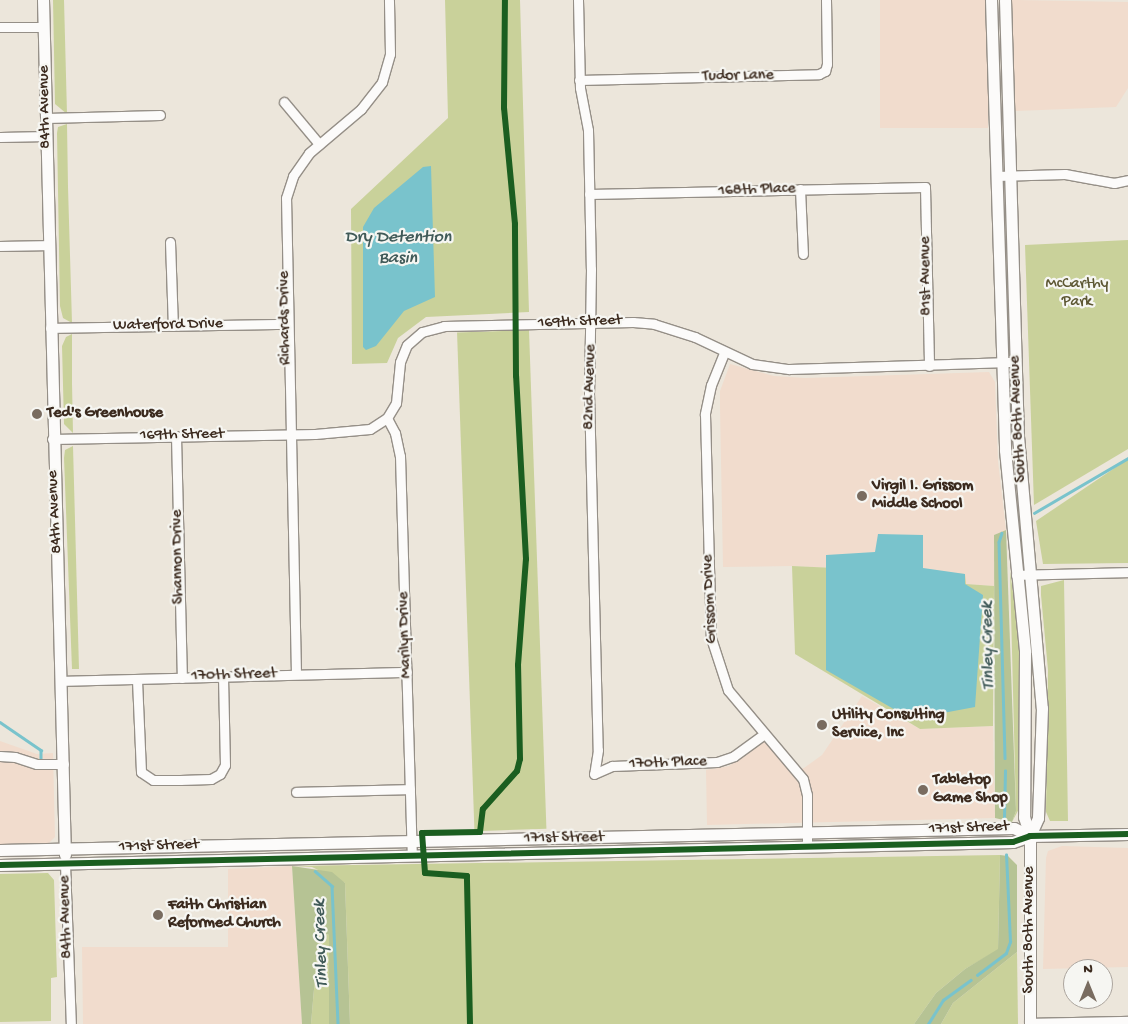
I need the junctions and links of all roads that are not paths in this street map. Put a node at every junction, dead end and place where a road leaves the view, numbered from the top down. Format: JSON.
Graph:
{"nodes":[{"id":1,"x":43,"y":0,"type":"edge"},
{"id":2,"x":389,"y":0,"type":"edge"},
{"id":3,"x":578,"y":0,"type":"edge"},
{"id":4,"x":826,"y":0,"type":"edge"},
{"id":5,"x":991,"y":0,"type":"edge"},
{"id":6,"x":1005,"y":0,"type":"edge"},
{"id":7,"x":44,"y":27,"type":"junction"},
{"id":8,"x":0,"y":28,"type":"edge"},
{"id":9,"x":579,"y":80,"type":"junction"},
{"id":10,"x":284,"y":102,"type":"dead end"},
{"id":11,"x":160,"y":115,"type":"dead end"},
{"id":12,"x":46,"y":118,"type":"junction"},
{"id":13,"x":47,"y":136,"type":"junction"},
{"id":14,"x":0,"y":137,"type":"edge"},
{"id":15,"x":319,"y":144,"type":"junction"},
{"id":16,"x":996,"y":176,"type":"junction"},
{"id":17,"x":1011,"y":176,"type":"junction"},
{"id":18,"x":1128,"y":180,"type":"edge"},
{"id":19,"x":925,"y":187,"type":"joint"},
{"id":20,"x":800,"y":189,"type":"junction"},
{"id":21,"x":589,"y":194,"type":"junction"},
{"id":22,"x":170,"y":242,"type":"dead end"},
{"id":23,"x":48,"y":245,"type":"junction"},
{"id":24,"x":0,"y":246,"type":"edge"},
{"id":25,"x":803,"y":254,"type":"dead end"},
{"id":26,"x":592,"y":322,"type":"junction"},
{"id":27,"x":286,"y":324,"type":"junction"},
{"id":28,"x":173,"y":326,"type":"junction"},
{"id":29,"x":50,"y":328,"type":"junction"},
{"id":30,"x":724,"y":354,"type":"junction"},
{"id":31,"x":1016,"y":362,"type":"junction"},
{"id":32,"x":1001,"y":363,"type":"junction"},
{"id":33,"x":929,"y":366,"type":"junction"},
{"id":34,"x":387,"y":418,"type":"junction"},
{"id":35,"x":289,"y":434,"type":"junction"},
{"id":36,"x":176,"y":436,"type":"junction"},
{"id":37,"x":52,"y":439,"type":"junction"},
{"id":38,"x":1128,"y":572,"type":"edge"},
{"id":39,"x":1031,"y":574,"type":"junction"},
{"id":40,"x":1016,"y":575,"type":"junction"},
{"id":41,"x":407,"y":672,"type":"junction"},
{"id":42,"x":296,"y":674,"type":"junction"},
{"id":43,"x":223,"y":677,"type":"junction"},
{"id":44,"x":182,"y":678,"type":"junction"},
{"id":45,"x":136,"y":680,"type":"junction"},
{"id":46,"x":62,"y":681,"type":"junction"},
{"id":47,"x":764,"y":734,"type":"junction"},
{"id":48,"x":0,"y":756,"type":"edge"},
{"id":49,"x":64,"y":764,"type":"junction"},
{"id":50,"x":594,"y":774,"type":"joint"},
{"id":51,"x":410,"y":789,"type":"junction"},
{"id":52,"x":296,"y":792,"type":"dead end"},
{"id":53,"x":807,"y":832,"type":"junction"},
{"id":54,"x":1128,"y":834,"type":"edge"},
{"id":55,"x":1030,"y":836,"type":"junction"},
{"id":56,"x":412,"y":842,"type":"junction"},
{"id":57,"x":807,"y":847,"type":"junction"},
{"id":58,"x":65,"y":849,"type":"junction"},
{"id":59,"x":0,"y":850,"type":"edge"},
{"id":60,"x":412,"y":856,"type":"junction"},
{"id":61,"x":65,"y":864,"type":"junction"},
{"id":62,"x":0,"y":865,"type":"edge"},
{"id":63,"x":1128,"y":1021,"type":"edge"},
{"id":64,"x":71,"y":1024,"type":"edge"},
{"id":65,"x":1030,"y":1024,"type":"edge"}],
"edges":[{"from":1,"to":7,"type":"street","name":"84th Avenue"},
{"from":2,"to":15,"type":"street","name":"Richards Drive"},
{"from":3,"to":9,"type":"street","name":"82nd Avenue"},
{"from":4,"to":9,"type":"street","name":"Tudor Lane"},
{"from":5,"to":16,"type":"street","name":"South 80th Avenue"},
{"from":6,"to":17,"type":"street","name":"South 80th Avenue"},
{"from":7,"to":8,"type":"street"},
{"from":7,"to":12,"type":"street","name":"84th Avenue"},
{"from":9,"to":21,"type":"street","name":"82nd Avenue"},
{"from":10,"to":15,"type":"street"},
{"from":11,"to":12,"type":"street"},
{"from":12,"to":13,"type":"street","name":"84th Avenue"},
{"from":13,"to":14,"type":"street"},
{"from":13,"to":23,"type":"street","name":"84th Avenue"},
{"from":15,"to":27,"type":"street","name":"Richards Drive"},
{"from":16,"to":17,"type":"street"},
{"from":16,"to":32,"type":"street","name":"South 80th Avenue"},
{"from":17,"to":18,"type":"street"},
{"from":17,"to":31,"type":"street","name":"South 80th Avenue"},
{"from":19,"to":20,"type":"street","name":"168th Place"},
{"from":19,"to":33,"type":"street","name":"81st Avenue"},
{"from":20,"to":21,"type":"street","name":"168th Place"},
{"from":20,"to":25,"type":"street"},
{"from":21,"to":26,"type":"street","name":"82nd Avenue"},
{"from":22,"to":28,"type":"street"},
{"from":23,"to":24,"type":"street"},
{"from":23,"to":29,"type":"street","name":"84th Avenue"},
{"from":26,"to":30,"type":"street","name":"169th Street"},
{"from":26,"to":34,"type":"street","name":"169th Street"},
{"from":26,"to":50,"type":"street","name":"82nd Avenue"},
{"from":27,"to":28,"type":"street","name":"Waterford Drive"},
{"from":27,"to":35,"type":"street","name":"Richards Drive"},
{"from":28,"to":29,"type":"street","name":"Waterford Drive"},
{"from":29,"to":37,"type":"street","name":"84th Avenue"},
{"from":30,"to":33,"type":"street","name":"169th Street"},
{"from":30,"to":47,"type":"street","name":"Grissom Drive"},
{"from":31,"to":32,"type":"street","name":"169th Street"},
{"from":31,"to":39,"type":"street","name":"South 80th Avenue"},
{"from":32,"to":33,"type":"street","name":"169th Street"},
{"from":32,"to":40,"type":"street","name":"South 80th Avenue"},
{"from":34,"to":35,"type":"street","name":"169th Street"},
{"from":34,"to":41,"type":"street","name":"Marilyn Drive"},
{"from":35,"to":36,"type":"street","name":"169th Street"},
{"from":35,"to":42,"type":"street","name":"Richards Drive"},
{"from":36,"to":37,"type":"street","name":"169th Street"},
{"from":36,"to":44,"type":"street","name":"Shannon Drive"},
{"from":37,"to":46,"type":"street","name":"84th Avenue"},
{"from":38,"to":39,"type":"street"},
{"from":39,"to":40,"type":"street"},
{"from":39,"to":55,"type":"street","name":"South 80th Avenue"},
{"from":40,"to":55,"type":"street","name":"South 80th Avenue"},
{"from":41,"to":42,"type":"street","name":"170th Street"},
{"from":41,"to":51,"type":"street","name":"Marilyn Drive"},
{"from":42,"to":43,"type":"street","name":"170th Street"},
{"from":43,"to":44,"type":"street","name":"170th Street"},
{"from":43,"to":45,"type":"street"},
{"from":44,"to":45,"type":"street","name":"170th Street"},
{"from":45,"to":46,"type":"street","name":"170th Street"},
{"from":46,"to":49,"type":"street","name":"84th Avenue"},
{"from":47,"to":50,"type":"street","name":"170th Place"},
{"from":47,"to":53,"type":"street","name":"Grissom Drive"},
{"from":48,"to":49,"type":"street"},
{"from":49,"to":58,"type":"street","name":"84th Avenue"},
{"from":51,"to":52,"type":"street"},
{"from":51,"to":56,"type":"street","name":"Marilyn Drive"},
{"from":53,"to":55,"type":"street","name":"171st Street"},
{"from":53,"to":56,"type":"street","name":"171st Street"},
{"from":53,"to":57,"type":"street","name":"Grissom Drive"},
{"from":54,"to":55,"type":"street","name":"171st Street"},
{"from":55,"to":57,"type":"street","name":"171st Street"},
{"from":55,"to":65,"type":"street","name":"South 80th Avenue"},
{"from":56,"to":58,"type":"street","name":"171st Street"},
{"from":56,"to":60,"type":"street","name":"Marilyn Drive"},
{"from":57,"to":60,"type":"street","name":"171st Street"},
{"from":58,"to":59,"type":"street","name":"171st Street"},
{"from":58,"to":61,"type":"street","name":"84th Avenue"},
{"from":60,"to":61,"type":"street","name":"171st Street"},
{"from":61,"to":62,"type":"street","name":"171st Street"},
{"from":61,"to":64,"type":"street","name":"84th Avenue"},
{"from":63,"to":65,"type":"street"}]}
